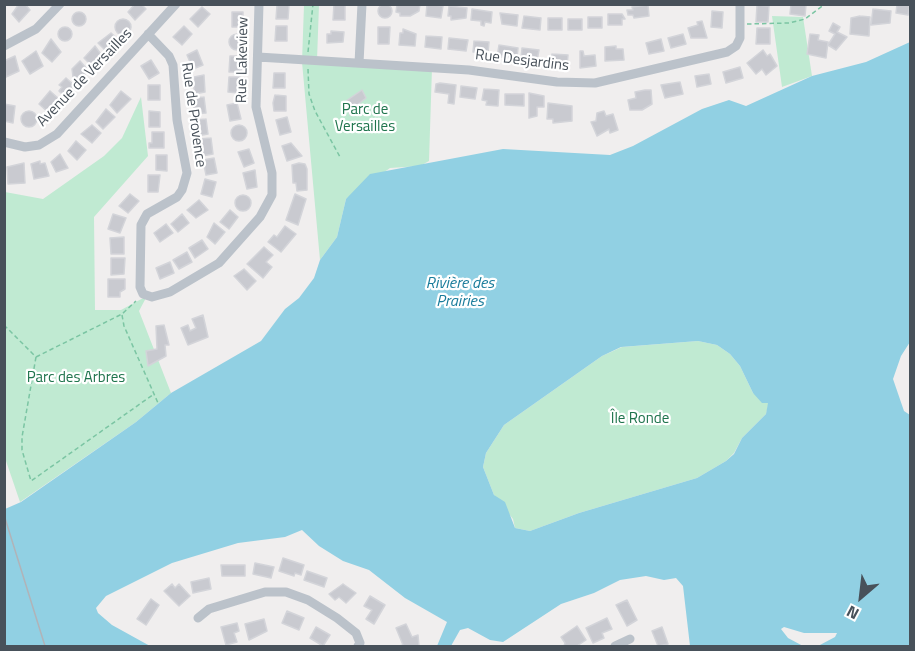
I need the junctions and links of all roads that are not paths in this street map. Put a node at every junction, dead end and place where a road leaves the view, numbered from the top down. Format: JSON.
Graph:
{"nodes":[{"id":1,"x":60,"y":4,"type":"edge"},
{"id":2,"x":176,"y":4,"type":"edge"},
{"id":3,"x":259,"y":4,"type":"edge"},
{"id":4,"x":362,"y":4,"type":"edge"},
{"id":5,"x":740,"y":4,"type":"edge"},
{"id":6,"x":148,"y":34,"type":"junction"},
{"id":7,"x":4,"y":46,"type":"edge"},
{"id":8,"x":258,"y":57,"type":"junction"},
{"id":9,"x":359,"y":63,"type":"junction"},
{"id":10,"x":4,"y":142,"type":"edge"},
{"id":11,"x":143,"y":294,"type":"joint"},
{"id":12,"x":198,"y":618,"type":"dead end"},
{"id":13,"x":630,"y":639,"type":"dead end"},
{"id":14,"x":358,"y":646,"type":"edge"},
{"id":15,"x":615,"y":646,"type":"edge"}],
"edges":[{"from":1,"to":7,"type":"street"},
{"from":2,"to":6,"type":"street","name":"Avenue de Versailles"},
{"from":3,"to":8,"type":"street","name":"Rue Lakeview"},
{"from":4,"to":9,"type":"street"},
{"from":5,"to":9,"type":"street","name":"Rue Desjardins"},
{"from":6,"to":10,"type":"street","name":"Avenue de Versailles"},
{"from":6,"to":11,"type":"street","name":"Rue de Provence"},
{"from":8,"to":9,"type":"street","name":"Rue Desjardins"},
{"from":8,"to":11,"type":"street","name":"Rue Lakeview"},
{"from":12,"to":14,"type":"street"},
{"from":13,"to":15,"type":"street"}]}
